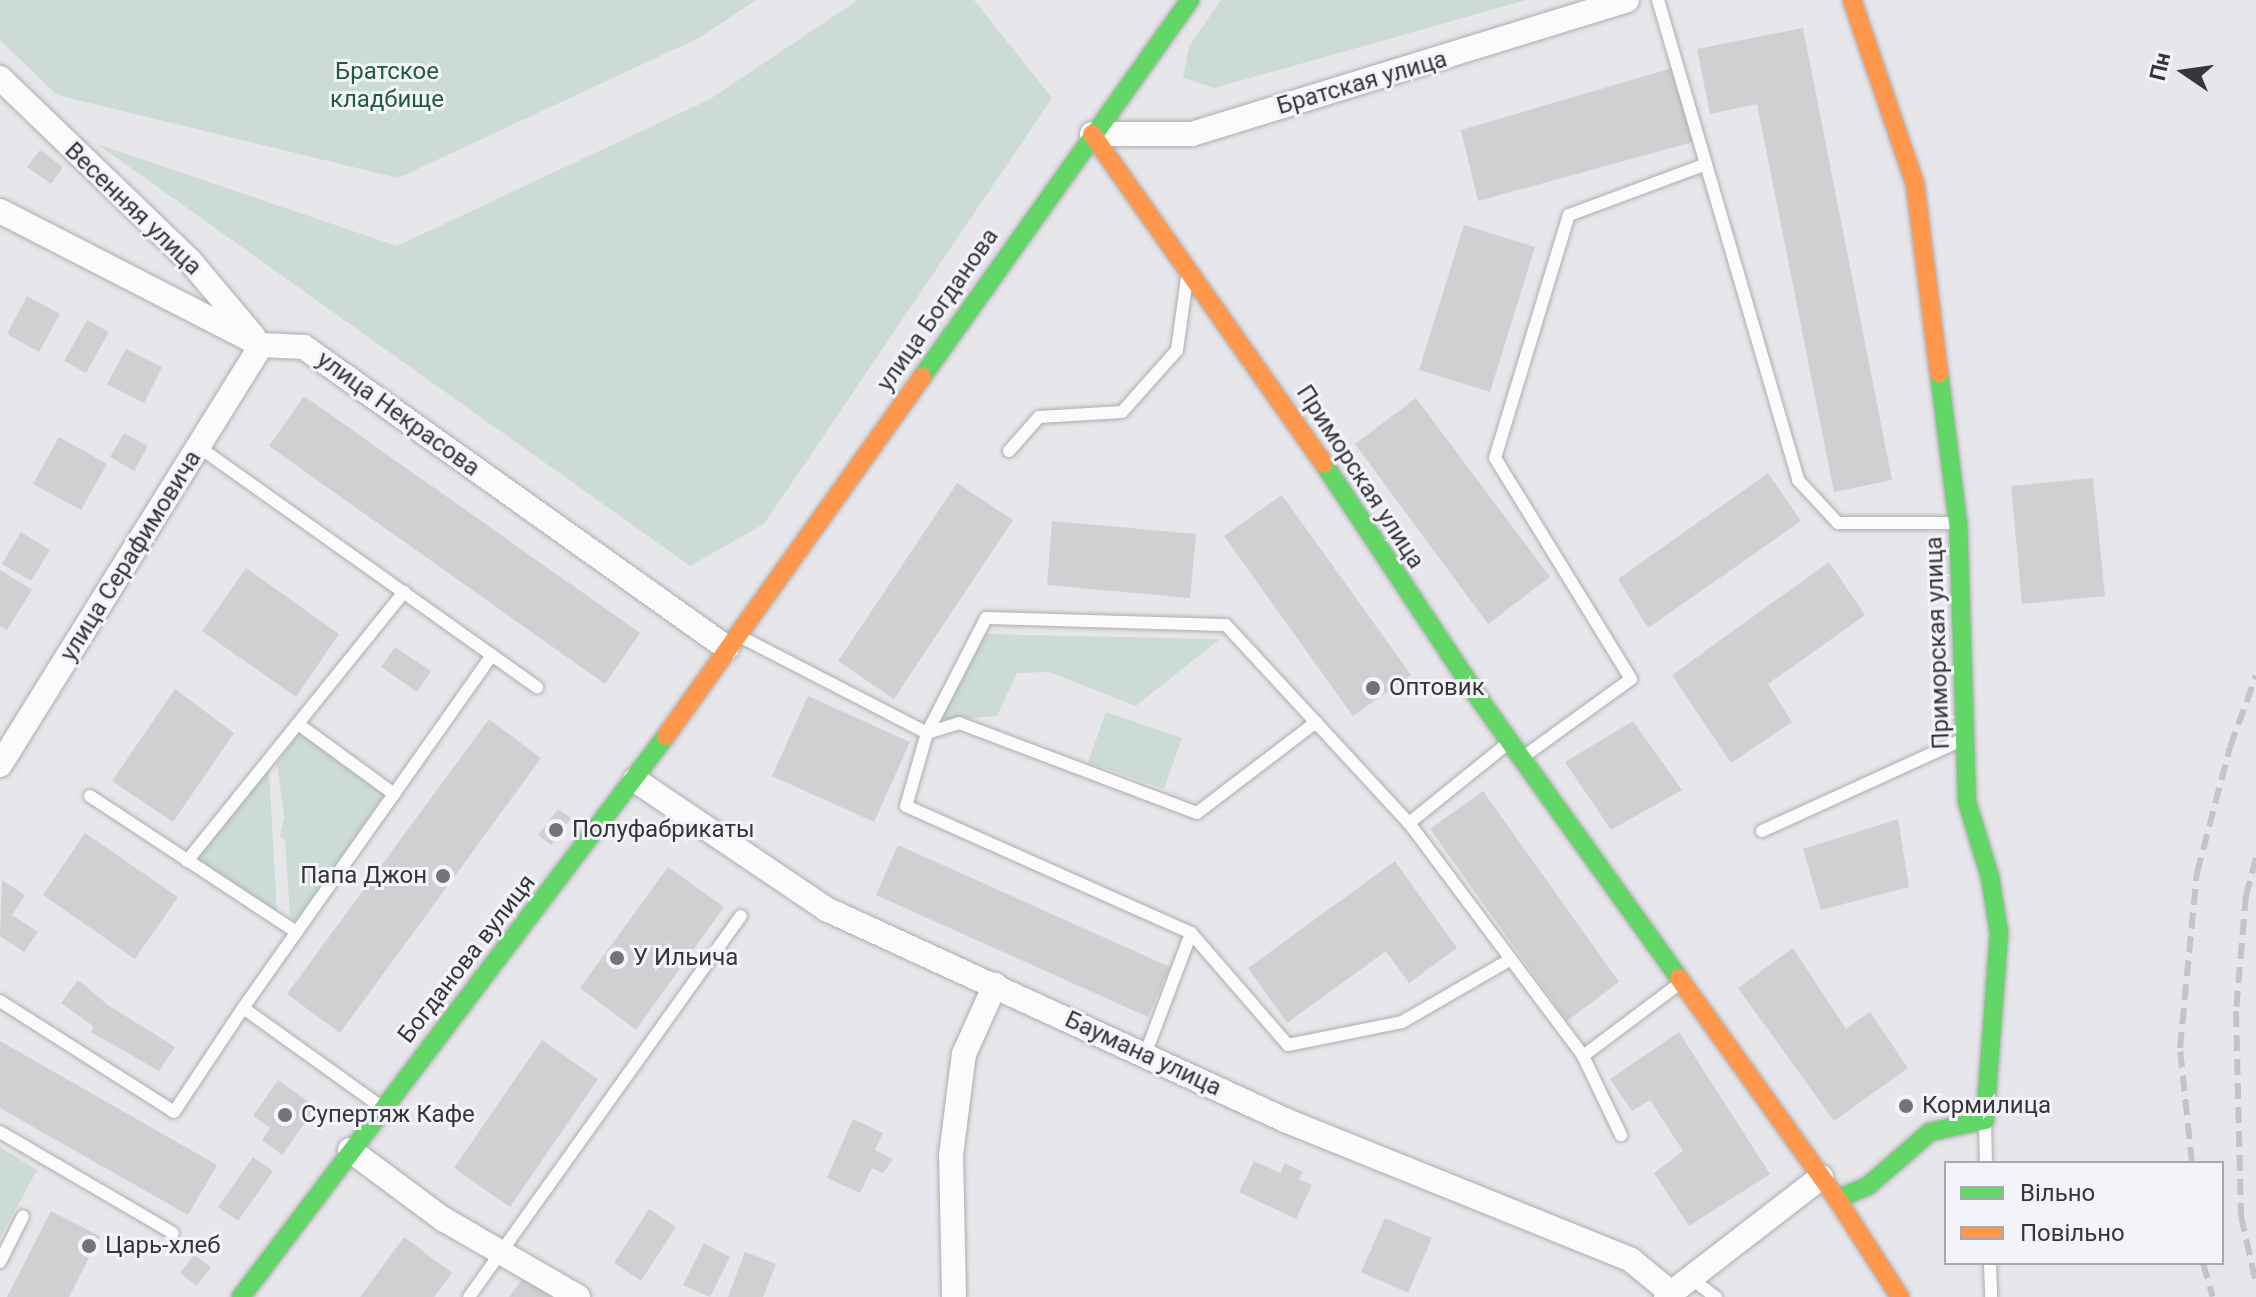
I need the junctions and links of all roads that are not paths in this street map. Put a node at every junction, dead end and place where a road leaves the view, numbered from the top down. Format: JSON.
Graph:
{"nodes":[{"id":1,"x":1190,"y":0,"type":"edge"},
{"id":2,"x":1627,"y":0,"type":"edge"},
{"id":3,"x":1658,"y":0,"type":"edge"},
{"id":4,"x":1852,"y":0,"type":"edge"},
{"id":5,"x":1581,"y":7,"type":"edge"},
{"id":6,"x":0,"y":78,"type":"edge"},
{"id":7,"x":1092,"y":134,"type":"junction"},
{"id":8,"x":1706,"y":164,"type":"junction"},
{"id":9,"x":0,"y":211,"type":"edge"},
{"id":10,"x":1188,"y":267,"type":"junction"},
{"id":11,"x":261,"y":345,"type":"junction"},
{"id":12,"x":199,"y":447,"type":"junction"},
{"id":13,"x":1009,"y":451,"type":"dead end"},
{"id":14,"x":1958,"y":523,"type":"junction"},
{"id":15,"x":404,"y":592,"type":"junction"},
{"id":16,"x":732,"y":642,"type":"junction"},
{"id":17,"x":492,"y":655,"type":"junction"},
{"id":18,"x":537,"y":687,"type":"dead end"},
{"id":19,"x":1316,"y":722,"type":"junction"},
{"id":20,"x":298,"y":724,"type":"junction"},
{"id":21,"x":927,"y":733,"type":"junction"},
{"id":22,"x":1965,"y":738,"type":"junction"},
{"id":23,"x":1509,"y":742,"type":"junction"},
{"id":24,"x":3,"y":753,"type":"edge"},
{"id":25,"x":1520,"y":759,"type":"junction"},
{"id":26,"x":635,"y":780,"type":"junction"},
{"id":27,"x":394,"y":794,"type":"junction"},
{"id":28,"x":90,"y":796,"type":"dead end"},
{"id":29,"x":1409,"y":823,"type":"junction"},
{"id":30,"x":1762,"y":831,"type":"dead end"},
{"id":31,"x":187,"y":861,"type":"junction"},
{"id":32,"x":741,"y":916,"type":"dead end"},
{"id":33,"x":296,"y":932,"type":"junction"},
{"id":34,"x":1191,"y":933,"type":"junction"},
{"id":35,"x":1511,"y":959,"type":"junction"},
{"id":36,"x":1679,"y":984,"type":"junction"},
{"id":37,"x":995,"y":985,"type":"junction"},
{"id":38,"x":0,"y":1001,"type":"edge"},
{"id":39,"x":243,"y":1008,"type":"junction"},
{"id":40,"x":1145,"y":1055,"type":"junction"},
{"id":41,"x":1583,"y":1056,"type":"junction"},
{"id":42,"x":383,"y":1108,"type":"junction"},
{"id":43,"x":1985,"y":1120,"type":"junction"},
{"id":44,"x":0,"y":1132,"type":"edge"},
{"id":45,"x":1621,"y":1135,"type":"dead end"},
{"id":46,"x":350,"y":1150,"type":"junction"},
{"id":47,"x":1986,"y":1161,"type":"edge"},
{"id":48,"x":1821,"y":1177,"type":"junction"},
{"id":49,"x":1837,"y":1199,"type":"junction"},
{"id":50,"x":23,"y":1216,"type":"dead end"},
{"id":51,"x":173,"y":1233,"type":"dead end"},
{"id":52,"x":499,"y":1253,"type":"junction"},
{"id":53,"x":0,"y":1262,"type":"edge"},
{"id":54,"x":1990,"y":1265,"type":"edge"},
{"id":55,"x":1675,"y":1289,"type":"edge"},
{"id":56,"x":955,"y":1296,"type":"edge"},
{"id":57,"x":241,"y":1297,"type":"edge"},
{"id":58,"x":469,"y":1297,"type":"edge"},
{"id":59,"x":578,"y":1297,"type":"edge"},
{"id":60,"x":1716,"y":1297,"type":"edge"},
{"id":61,"x":1900,"y":1297,"type":"edge"},
{"id":62,"x":1991,"y":1297,"type":"edge"}],
"edges":[{"from":1,"to":7,"type":"street","name":"улица Богданова"},
{"from":2,"to":5,"type":"street","name":"Братская улица"},
{"from":3,"to":8,"type":"lane"},
{"from":4,"to":14,"type":"street","name":"Приморская улица"},
{"from":5,"to":7,"type":"street","name":"Братская улица"},
{"from":6,"to":11,"type":"street","name":"Весенняя улица"},
{"from":7,"to":10,"type":"street","name":"Приморская улица"},
{"from":7,"to":16,"type":"street","name":"улица Богданова"},
{"from":8,"to":14,"type":"lane"},
{"from":8,"to":25,"type":"lane"},
{"from":9,"to":11,"type":"street","name":"улица Некрасова"},
{"from":10,"to":13,"type":"lane"},
{"from":10,"to":23,"type":"street","name":"Приморская улица"},
{"from":11,"to":12,"type":"street","name":"улица Серафимовича"},
{"from":11,"to":16,"type":"street","name":"улица Некрасова"},
{"from":12,"to":15,"type":"lane"},
{"from":12,"to":24,"type":"street","name":"улица Серафимовича"},
{"from":14,"to":22,"type":"street","name":"Приморская улица"},
{"from":15,"to":17,"type":"lane"},
{"from":15,"to":20,"type":"lane"},
{"from":16,"to":21,"type":"lane"},
{"from":16,"to":26,"type":"street","name":"Богданова вулиця"},
{"from":17,"to":18,"type":"lane"},
{"from":17,"to":27,"type":"lane"},
{"from":19,"to":21,"type":"lane"},
{"from":19,"to":21,"type":"lane"},
{"from":19,"to":29,"type":"lane"},
{"from":20,"to":27,"type":"lane"},
{"from":20,"to":31,"type":"lane"},
{"from":21,"to":34,"type":"lane"},
{"from":22,"to":30,"type":"lane"},
{"from":22,"to":43,"type":"street","name":"Приморская улица"},
{"from":23,"to":25,"type":"street","name":"Приморская улица"},
{"from":23,"to":29,"type":"lane"},
{"from":25,"to":36,"type":"street","name":"Приморская улица"},
{"from":26,"to":37,"type":"street","name":"Баумана улица"},
{"from":26,"to":42,"type":"street","name":"Богданова вулиця"},
{"from":27,"to":33,"type":"lane"},
{"from":28,"to":31,"type":"lane"},
{"from":29,"to":35,"type":"lane"},
{"from":31,"to":33,"type":"lane"},
{"from":32,"to":52,"type":"lane"},
{"from":33,"to":39,"type":"lane"},
{"from":34,"to":35,"type":"lane"},
{"from":34,"to":40,"type":"lane"},
{"from":35,"to":41,"type":"lane"},
{"from":36,"to":41,"type":"lane"},
{"from":36,"to":48,"type":"street","name":"Приморская улица"},
{"from":37,"to":40,"type":"street","name":"Баумана улица"},
{"from":37,"to":56,"type":"street"},
{"from":38,"to":39,"type":"lane"},
{"from":39,"to":42,"type":"lane"},
{"from":40,"to":55,"type":"street","name":"Баумана улица"},
{"from":41,"to":45,"type":"lane"},
{"from":42,"to":46,"type":"street","name":"Богданова вулиця"},
{"from":43,"to":47,"type":"lane"},
{"from":43,"to":49,"type":"street"},
{"from":44,"to":51,"type":"lane"},
{"from":46,"to":52,"type":"street"},
{"from":46,"to":57,"type":"street","name":"Богданова вулиця"},
{"from":48,"to":49,"type":"street","name":"Приморская улица"},
{"from":48,"to":55,"type":"street"},
{"from":49,"to":61,"type":"street","name":"Приморская улица"},
{"from":50,"to":53,"type":"lane"},
{"from":52,"to":58,"type":"lane"},
{"from":52,"to":59,"type":"street"},
{"from":54,"to":62,"type":"lane"},
{"from":55,"to":60,"type":"lane"}]}
